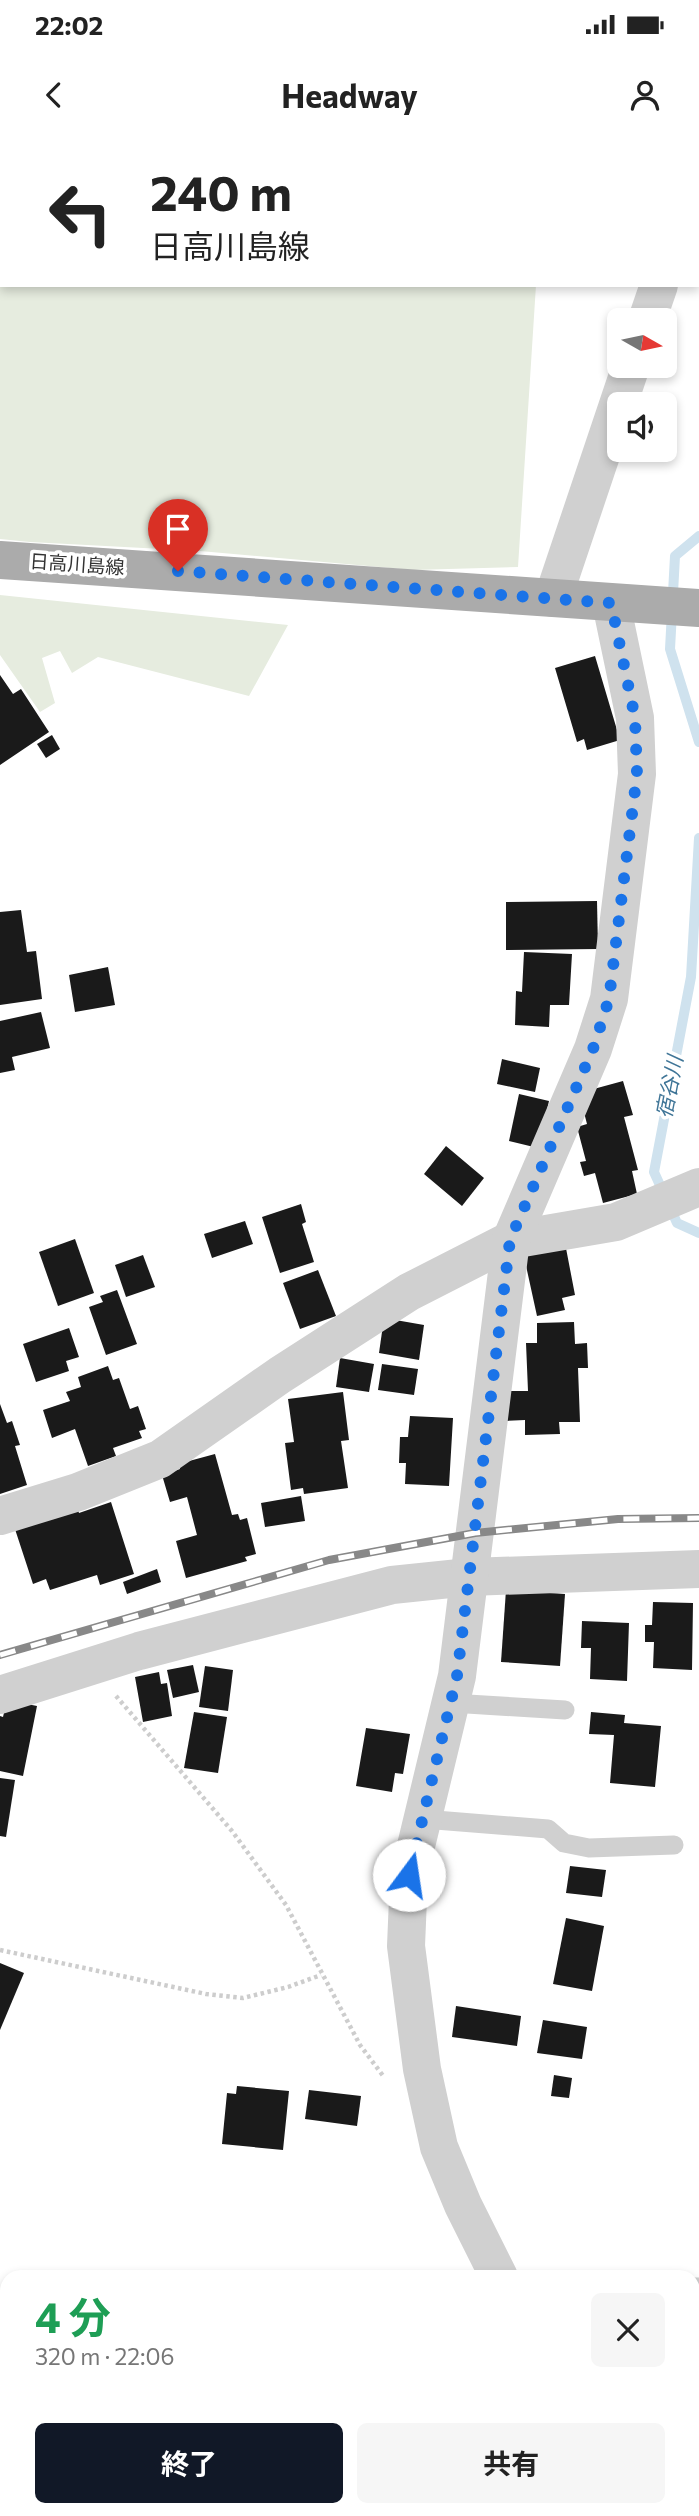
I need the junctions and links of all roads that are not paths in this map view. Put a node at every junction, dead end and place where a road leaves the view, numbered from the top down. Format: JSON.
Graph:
{"nodes":[{"id":1,"x":658,"y":287,"type":"edge"},
{"id":2,"x":651,"y":308,"type":"edge"},
{"id":3,"x":627,"y":378,"type":"edge"},
{"id":4,"x":0,"y":559,"type":"edge"},
{"id":5,"x":553,"y":598,"type":"junction"},
{"id":6,"x":623,"y":604,"type":"junction"},
{"id":7,"x":698,"y":608,"type":"edge"},
{"id":8,"x":699,"y":1187,"type":"edge"},
{"id":9,"x":510,"y":1240,"type":"junction"},
{"id":10,"x":0,"y":1516,"type":"edge"},
{"id":11,"x":699,"y":1569,"type":"edge"},
{"id":12,"x":470,"y":1577,"type":"junction"},
{"id":13,"x":0,"y":1695,"type":"edge"},
{"id":14,"x":451,"y":1703,"type":"junction"},
{"id":15,"x":565,"y":1710,"type":"dead end"},
{"id":16,"x":423,"y":1819,"type":"junction"},
{"id":17,"x":674,"y":1845,"type":"dead end"},
{"id":18,"x":496,"y":2270,"type":"edge"}],
"edges":[{"from":1,"to":2,"type":"street"},
{"from":3,"to":5,"type":"street"},
{"from":4,"to":5,"type":"main road","name":"日高川島線"},
{"from":5,"to":6,"type":"main road","name":"日高川島線"},
{"from":6,"to":7,"type":"main road","name":"日高川島線"},
{"from":6,"to":9,"type":"street"},
{"from":8,"to":9,"type":"street"},
{"from":9,"to":10,"type":"street"},
{"from":9,"to":12,"type":"street"},
{"from":11,"to":12,"type":"street"},
{"from":12,"to":13,"type":"street"},
{"from":12,"to":14,"type":"street"},
{"from":14,"to":15,"type":"lane"},
{"from":14,"to":16,"type":"street"},
{"from":16,"to":17,"type":"lane"},
{"from":16,"to":18,"type":"street"}]}
